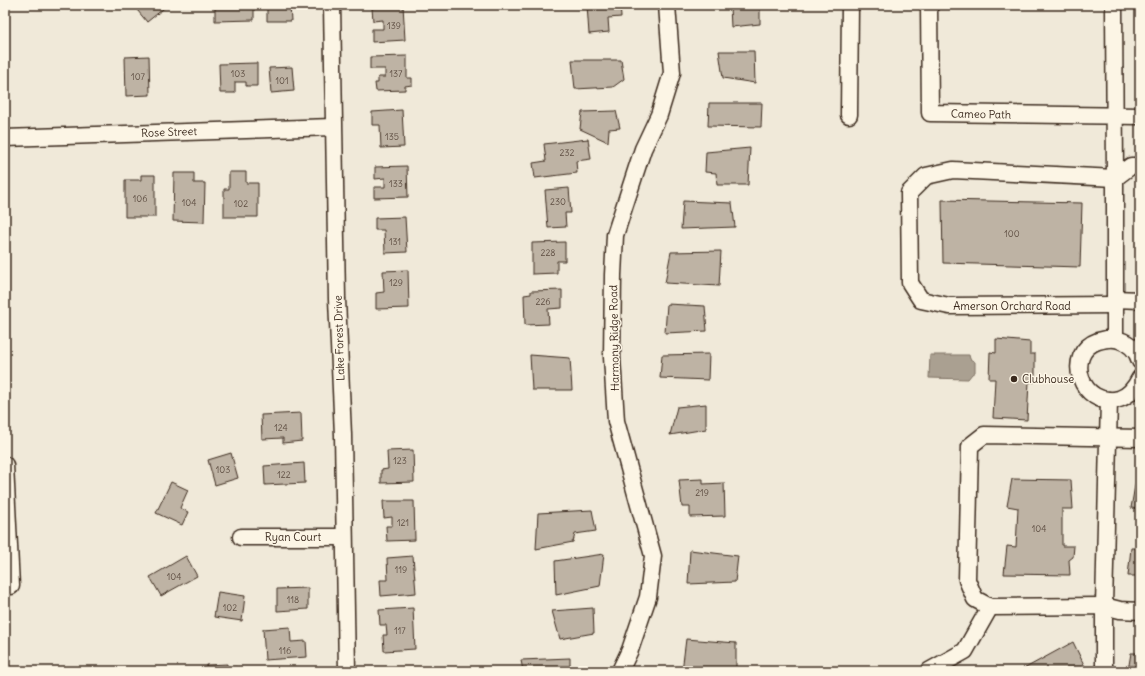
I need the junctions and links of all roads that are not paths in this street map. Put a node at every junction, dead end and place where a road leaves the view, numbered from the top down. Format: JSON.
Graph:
{"nodes":[{"id":1,"x":332,"y":5,"type":"edge"},
{"id":2,"x":667,"y":5,"type":"edge"},
{"id":3,"x":850,"y":5,"type":"edge"},
{"id":4,"x":930,"y":5,"type":"edge"},
{"id":5,"x":1114,"y":5,"type":"edge"},
{"id":6,"x":849,"y":115,"type":"dead end"},
{"id":7,"x":1113,"y":116,"type":"junction"},
{"id":8,"x":1140,"y":116,"type":"edge"},
{"id":9,"x":334,"y":127,"type":"junction"},
{"id":10,"x":5,"y":138,"type":"edge"},
{"id":11,"x":1140,"y":166,"type":"edge"},
{"id":12,"x":1115,"y":178,"type":"junction"},
{"id":13,"x":1140,"y":300,"type":"edge"},
{"id":14,"x":1115,"y":302,"type":"junction"},
{"id":15,"x":1115,"y":338,"type":"junction"},
{"id":16,"x":1140,"y":360,"type":"edge"},
{"id":17,"x":1140,"y":378,"type":"edge"},
{"id":18,"x":1109,"y":400,"type":"junction"},
{"id":19,"x":1108,"y":437,"type":"junction"},
{"id":20,"x":1140,"y":438,"type":"edge"},
{"id":21,"x":5,"y":465,"type":"edge"},
{"id":22,"x":241,"y":537,"type":"dead end"},
{"id":23,"x":344,"y":537,"type":"junction"},
{"id":24,"x":11,"y":586,"type":"dead end"},
{"id":25,"x":1104,"y":606,"type":"junction"},
{"id":26,"x":990,"y":607,"type":"junction"},
{"id":27,"x":1140,"y":611,"type":"edge"},
{"id":28,"x":347,"y":671,"type":"edge"},
{"id":29,"x":620,"y":671,"type":"edge"},
{"id":30,"x":929,"y":671,"type":"edge"},
{"id":31,"x":1104,"y":671,"type":"edge"}],
"edges":[{"from":1,"to":9,"type":"street","name":"Lake Forest Drive"},
{"from":2,"to":29,"type":"street","name":"Harmony Ridge Road"},
{"from":3,"to":6,"type":"street"},
{"from":4,"to":7,"type":"street","name":"Cameo Path"},
{"from":5,"to":7,"type":"street"},
{"from":7,"to":8,"type":"street","name":"Cameo Path"},
{"from":7,"to":12,"type":"street"},
{"from":9,"to":10,"type":"street","name":"Rose Street"},
{"from":9,"to":23,"type":"street","name":"Lake Forest Drive"},
{"from":11,"to":12,"type":"street"},
{"from":12,"to":14,"type":"street"},
{"from":12,"to":14,"type":"street","name":"Amerson Orchard Road"},
{"from":13,"to":14,"type":"street","name":"Amerson Orchard Road"},
{"from":14,"to":15,"type":"street"},
{"from":15,"to":16,"type":"street"},
{"from":15,"to":18,"type":"street"},
{"from":17,"to":18,"type":"street"},
{"from":18,"to":19,"type":"street"},
{"from":19,"to":20,"type":"street"},
{"from":19,"to":25,"type":"street"},
{"from":19,"to":26,"type":"street"},
{"from":21,"to":24,"type":"street"},
{"from":22,"to":23,"type":"street","name":"Ryan Court"},
{"from":23,"to":28,"type":"street","name":"Lake Forest Drive"},
{"from":25,"to":26,"type":"street"},
{"from":25,"to":27,"type":"street"},
{"from":25,"to":31,"type":"street"},
{"from":26,"to":30,"type":"street"}]}
